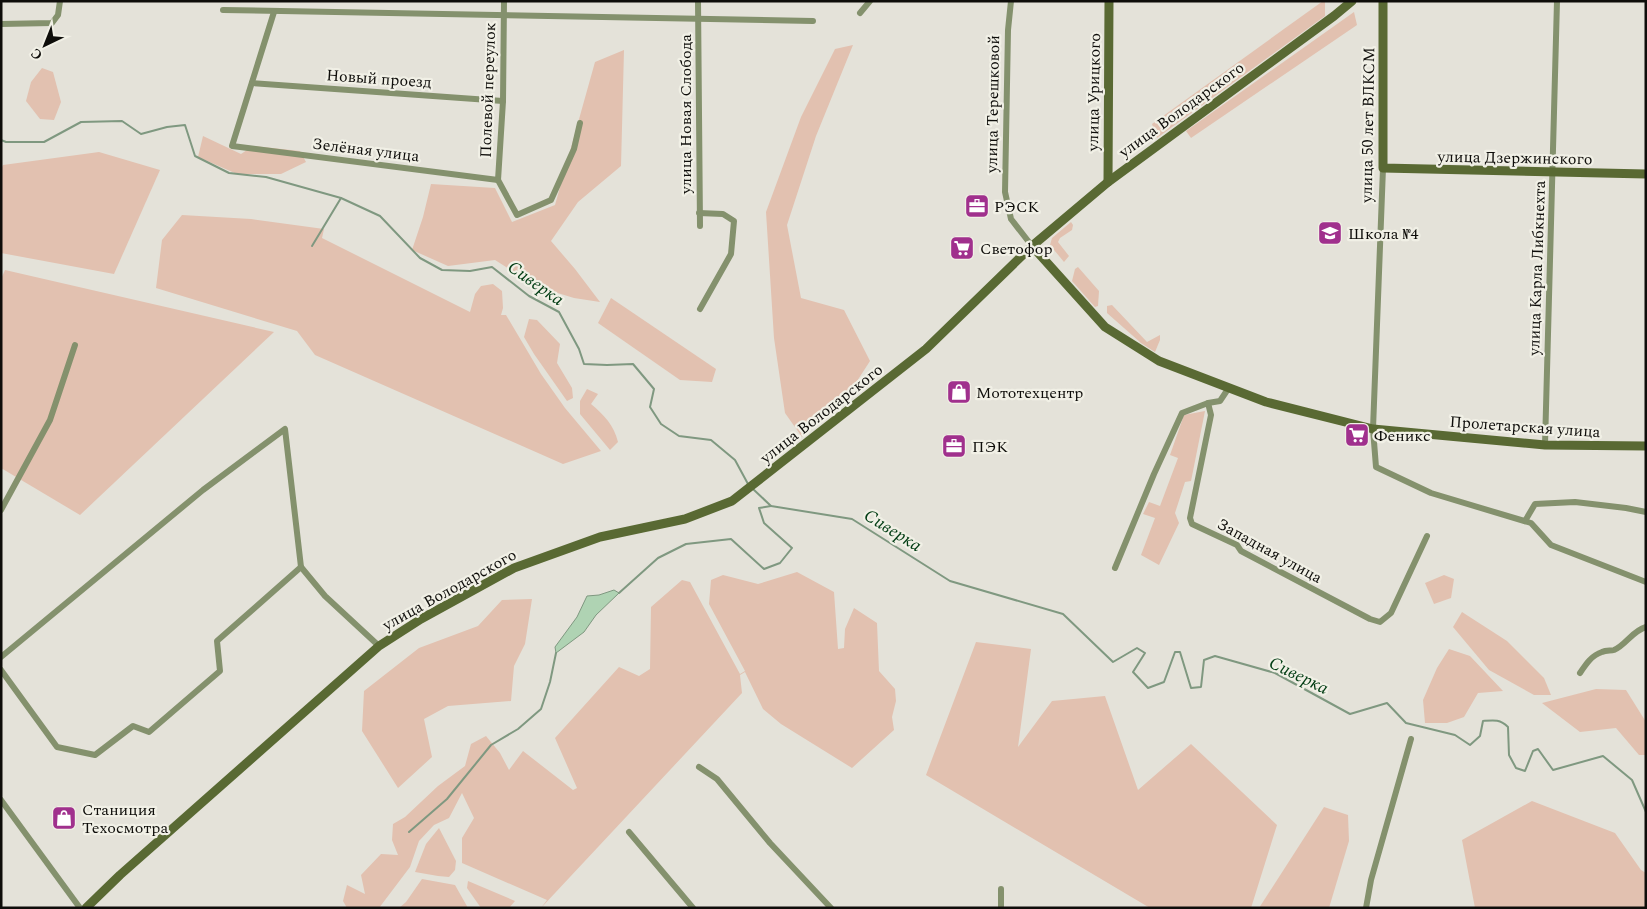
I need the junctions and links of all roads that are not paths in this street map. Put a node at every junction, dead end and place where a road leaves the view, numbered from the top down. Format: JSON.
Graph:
{"nodes":[{"id":1,"x":60,"y":1,"type":"edge"},
{"id":2,"x":504,"y":1,"type":"edge"},
{"id":3,"x":698,"y":1,"type":"edge"},
{"id":4,"x":870,"y":1,"type":"edge"},
{"id":5,"x":1011,"y":1,"type":"edge"},
{"id":6,"x":1109,"y":1,"type":"edge"},
{"id":7,"x":1352,"y":1,"type":"edge"},
{"id":8,"x":1383,"y":1,"type":"edge"},
{"id":9,"x":1557,"y":1,"type":"edge"},
{"id":10,"x":223,"y":10,"type":"dead end"},
{"id":11,"x":274,"y":12,"type":"junction"},
{"id":12,"x":860,"y":13,"type":"dead end"},
{"id":13,"x":504,"y":15,"type":"junction"},
{"id":14,"x":698,"y":19,"type":"junction"},
{"id":15,"x":813,"y":21,"type":"dead end"},
{"id":16,"x":1,"y":24,"type":"edge"},
{"id":17,"x":252,"y":83,"type":"junction"},
{"id":18,"x":504,"y":101,"type":"junction"},
{"id":19,"x":580,"y":123,"type":"dead end"},
{"id":20,"x":1383,"y":168,"type":"junction"},
{"id":21,"x":1553,"y":173,"type":"junction"},
{"id":22,"x":1646,"y":174,"type":"edge"},
{"id":23,"x":498,"y":180,"type":"junction"},
{"id":24,"x":1108,"y":182,"type":"junction"},
{"id":25,"x":699,"y":213,"type":"junction"},
{"id":26,"x":700,"y":226,"type":"dead end"},
{"id":27,"x":1032,"y":246,"type":"junction"},
{"id":28,"x":700,"y":309,"type":"dead end"},
{"id":29,"x":75,"y":345,"type":"dead end"},
{"id":30,"x":1228,"y":389,"type":"junction"},
{"id":31,"x":1208,"y":403,"type":"junction"},
{"id":32,"x":1373,"y":428,"type":"junction"},
{"id":33,"x":1545,"y":445,"type":"junction"},
{"id":34,"x":1646,"y":446,"type":"edge"},
{"id":35,"x":1,"y":510,"type":"edge"},
{"id":36,"x":1646,"y":512,"type":"edge"},
{"id":37,"x":1525,"y":521,"type":"junction"},
{"id":38,"x":1427,"y":536,"type":"dead end"},
{"id":39,"x":301,"y":568,"type":"junction"},
{"id":40,"x":1115,"y":568,"type":"dead end"},
{"id":41,"x":1646,"y":582,"type":"edge"},
{"id":42,"x":1646,"y":627,"type":"edge"},
{"id":43,"x":379,"y":646,"type":"junction"},
{"id":44,"x":1,"y":657,"type":"edge"},
{"id":45,"x":1,"y":670,"type":"edge"},
{"id":46,"x":1580,"y":673,"type":"dead end"},
{"id":47,"x":1410,"y":739,"type":"dead end"},
{"id":48,"x":699,"y":767,"type":"dead end"},
{"id":49,"x":1,"y":800,"type":"edge"},
{"id":50,"x":629,"y":832,"type":"dead end"},
{"id":51,"x":1001,"y":889,"type":"dead end"},
{"id":52,"x":80,"y":908,"type":"edge"},
{"id":53,"x":86,"y":908,"type":"edge"},
{"id":54,"x":693,"y":908,"type":"edge"},
{"id":55,"x":831,"y":908,"type":"edge"},
{"id":56,"x":1001,"y":908,"type":"edge"},
{"id":57,"x":1366,"y":908,"type":"edge"}],
"edges":[{"from":1,"to":16,"type":"street"},
{"from":2,"to":13,"type":"street","name":"Полевой переулок"},
{"from":3,"to":14,"type":"street","name":"улица Новая Слобода"},
{"from":4,"to":12,"type":"street"},
{"from":5,"to":27,"type":"street","name":"улица Терешковой"},
{"from":6,"to":24,"type":"main road","name":"улица Урицкого"},
{"from":7,"to":24,"type":"main road","name":"улица Володарского"},
{"from":8,"to":20,"type":"main road","name":"улица 50 лет ВЛКСМ"},
{"from":9,"to":21,"type":"street","name":"улица Карла Либкнехта"},
{"from":10,"to":11,"type":"street"},
{"from":11,"to":13,"type":"street"},
{"from":11,"to":17,"type":"street"},
{"from":13,"to":14,"type":"street"},
{"from":13,"to":18,"type":"street","name":"Полевой переулок"},
{"from":14,"to":15,"type":"street"},
{"from":14,"to":25,"type":"street","name":"улица Новая Слобода"},
{"from":17,"to":18,"type":"street","name":"Новый проезд"},
{"from":17,"to":23,"type":"street","name":"Зелёная улица"},
{"from":18,"to":23,"type":"street","name":"Полевой переулок"},
{"from":19,"to":23,"type":"street"},
{"from":20,"to":21,"type":"main road","name":"улица Дзержинского"},
{"from":20,"to":32,"type":"street","name":"улица 50 лет ВЛКСМ"},
{"from":21,"to":22,"type":"main road","name":"улица Дзержинского"},
{"from":21,"to":33,"type":"street","name":"улица Карла Либкнехта"},
{"from":24,"to":27,"type":"main road","name":"улица Володарского"},
{"from":25,"to":26,"type":"street","name":"улица Новая Слобода"},
{"from":25,"to":28,"type":"street"},
{"from":27,"to":30,"type":"main road","name":"улица Терешковой"},
{"from":27,"to":43,"type":"main road","name":"улица Володарского"},
{"from":29,"to":35,"type":"street"},
{"from":30,"to":31,"type":"street"},
{"from":30,"to":32,"type":"main road","name":"улица Терешковой"},
{"from":31,"to":38,"type":"street","name":"Западная улица"},
{"from":31,"to":40,"type":"street"},
{"from":32,"to":33,"type":"main road","name":"Пролетарская улица"},
{"from":32,"to":37,"type":"street"},
{"from":33,"to":34,"type":"main road","name":"Пролетарская улица"},
{"from":36,"to":37,"type":"street"},
{"from":37,"to":41,"type":"street"},
{"from":39,"to":43,"type":"street"},
{"from":39,"to":44,"type":"street"},
{"from":39,"to":45,"type":"street"},
{"from":42,"to":46,"type":"street"},
{"from":43,"to":53,"type":"main road","name":"улица Володарского"},
{"from":47,"to":57,"type":"street"},
{"from":48,"to":55,"type":"street"},
{"from":49,"to":52,"type":"street"},
{"from":50,"to":54,"type":"street"},
{"from":51,"to":56,"type":"street"}]}
